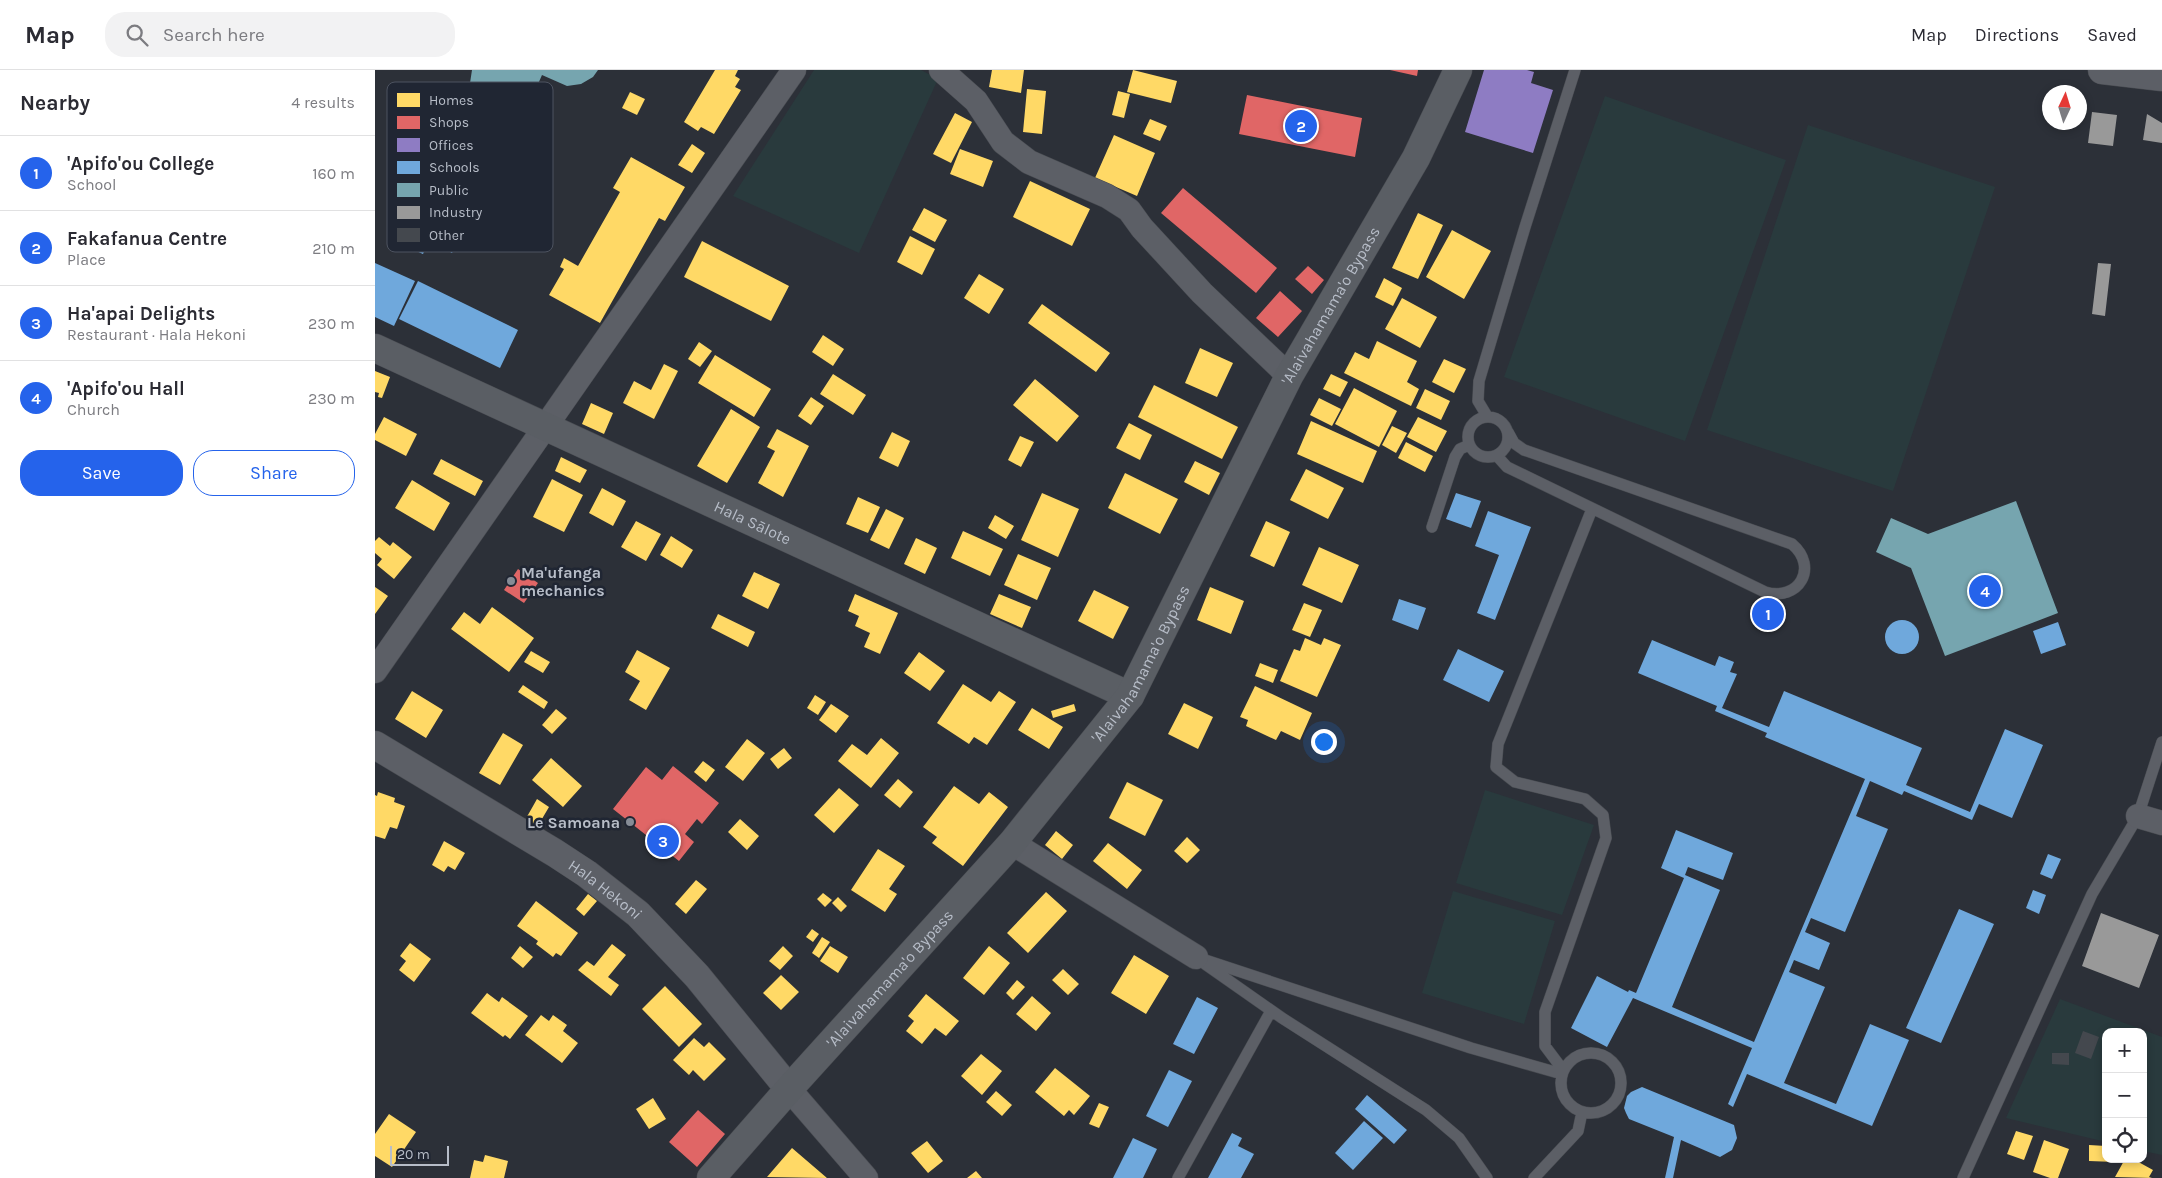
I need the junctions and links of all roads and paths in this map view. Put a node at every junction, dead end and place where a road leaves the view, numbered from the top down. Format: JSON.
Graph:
{"nodes":[{"id":1,"x":794,"y":70,"type":"edge"},
{"id":2,"x":941,"y":70,"type":"edge"},
{"id":3,"x":1458,"y":70,"type":"edge"},
{"id":4,"x":1575,"y":70,"type":"edge"},
{"id":5,"x":2103,"y":70,"type":"edge"},
{"id":6,"x":2162,"y":77,"type":"edge"},
{"id":7,"x":375,"y":348,"type":"edge"},
{"id":8,"x":1289,"y":376,"type":"junction"},
{"id":9,"x":1487,"y":416,"type":"junction"},
{"id":10,"x":545,"y":426,"type":"junction"},
{"id":11,"x":1508,"y":432,"type":"junction"},
{"id":12,"x":1469,"y":445,"type":"junction"},
{"id":13,"x":1497,"y":456,"type":"junction"},
{"id":14,"x":1592,"y":509,"type":"junction"},
{"id":15,"x":1432,"y":527,"type":"dead end"},
{"id":16,"x":375,"y":671,"type":"edge"},
{"id":17,"x":1130,"y":696,"type":"junction"},
{"id":18,"x":2162,"y":742,"type":"edge"},
{"id":19,"x":375,"y":745,"type":"edge"},
{"id":20,"x":2138,"y":816,"type":"junction"},
{"id":21,"x":2162,"y":823,"type":"edge"},
{"id":22,"x":1012,"y":843,"type":"junction"},
{"id":23,"x":1196,"y":957,"type":"junction"},
{"id":24,"x":1271,"y":1011,"type":"junction"},
{"id":25,"x":1562,"y":1072,"type":"junction"},
{"id":26,"x":789,"y":1089,"type":"junction"},
{"id":27,"x":1582,"y":1112,"type":"junction"},
{"id":28,"x":711,"y":1178,"type":"edge"},
{"id":29,"x":866,"y":1178,"type":"edge"},
{"id":30,"x":1178,"y":1178,"type":"edge"},
{"id":31,"x":1487,"y":1178,"type":"edge"},
{"id":32,"x":1534,"y":1178,"type":"edge"},
{"id":33,"x":1963,"y":1178,"type":"edge"}],
"edges":[{"from":1,"to":10,"type":"street"},
{"from":2,"to":8,"type":"street"},
{"from":3,"to":8,"type":"main road","name":"'Alaivahamama'o Bypass"},
{"from":4,"to":9,"type":"lane"},
{"from":5,"to":6,"type":"street"},
{"from":7,"to":10,"type":"main road","name":"Hala Sālote"},
{"from":8,"to":17,"type":"main road","name":"'Alaivahamama'o Bypass"},
{"from":9,"to":11,"type":"lane"},
{"from":9,"to":12,"type":"lane"},
{"from":10,"to":16,"type":"street"},
{"from":10,"to":17,"type":"main road","name":"Hala Sālote"},
{"from":11,"to":13,"type":"lane"},
{"from":11,"to":14,"type":"lane"},
{"from":12,"to":13,"type":"lane"},
{"from":12,"to":15,"type":"lane"},
{"from":13,"to":14,"type":"lane"},
{"from":14,"to":25,"type":"lane"},
{"from":17,"to":22,"type":"main road","name":"'Alaivahamama'o Bypass"},
{"from":18,"to":20,"type":"lane"},
{"from":19,"to":26,"type":"street","name":"Hala Hekoni"},
{"from":20,"to":21,"type":"street"},
{"from":20,"to":33,"type":"lane"},
{"from":22,"to":23,"type":"street"},
{"from":22,"to":26,"type":"main road","name":"'Alaivahamama'o Bypass"},
{"from":23,"to":24,"type":"lane"},
{"from":23,"to":25,"type":"lane"},
{"from":24,"to":30,"type":"lane"},
{"from":24,"to":31,"type":"lane"},
{"from":25,"to":27,"type":"lane"},
{"from":25,"to":27,"type":"lane"},
{"from":26,"to":28,"type":"main road","name":"'Alaivahamama'o Bypass"},
{"from":26,"to":29,"type":"street"},
{"from":27,"to":32,"type":"lane"}]}
